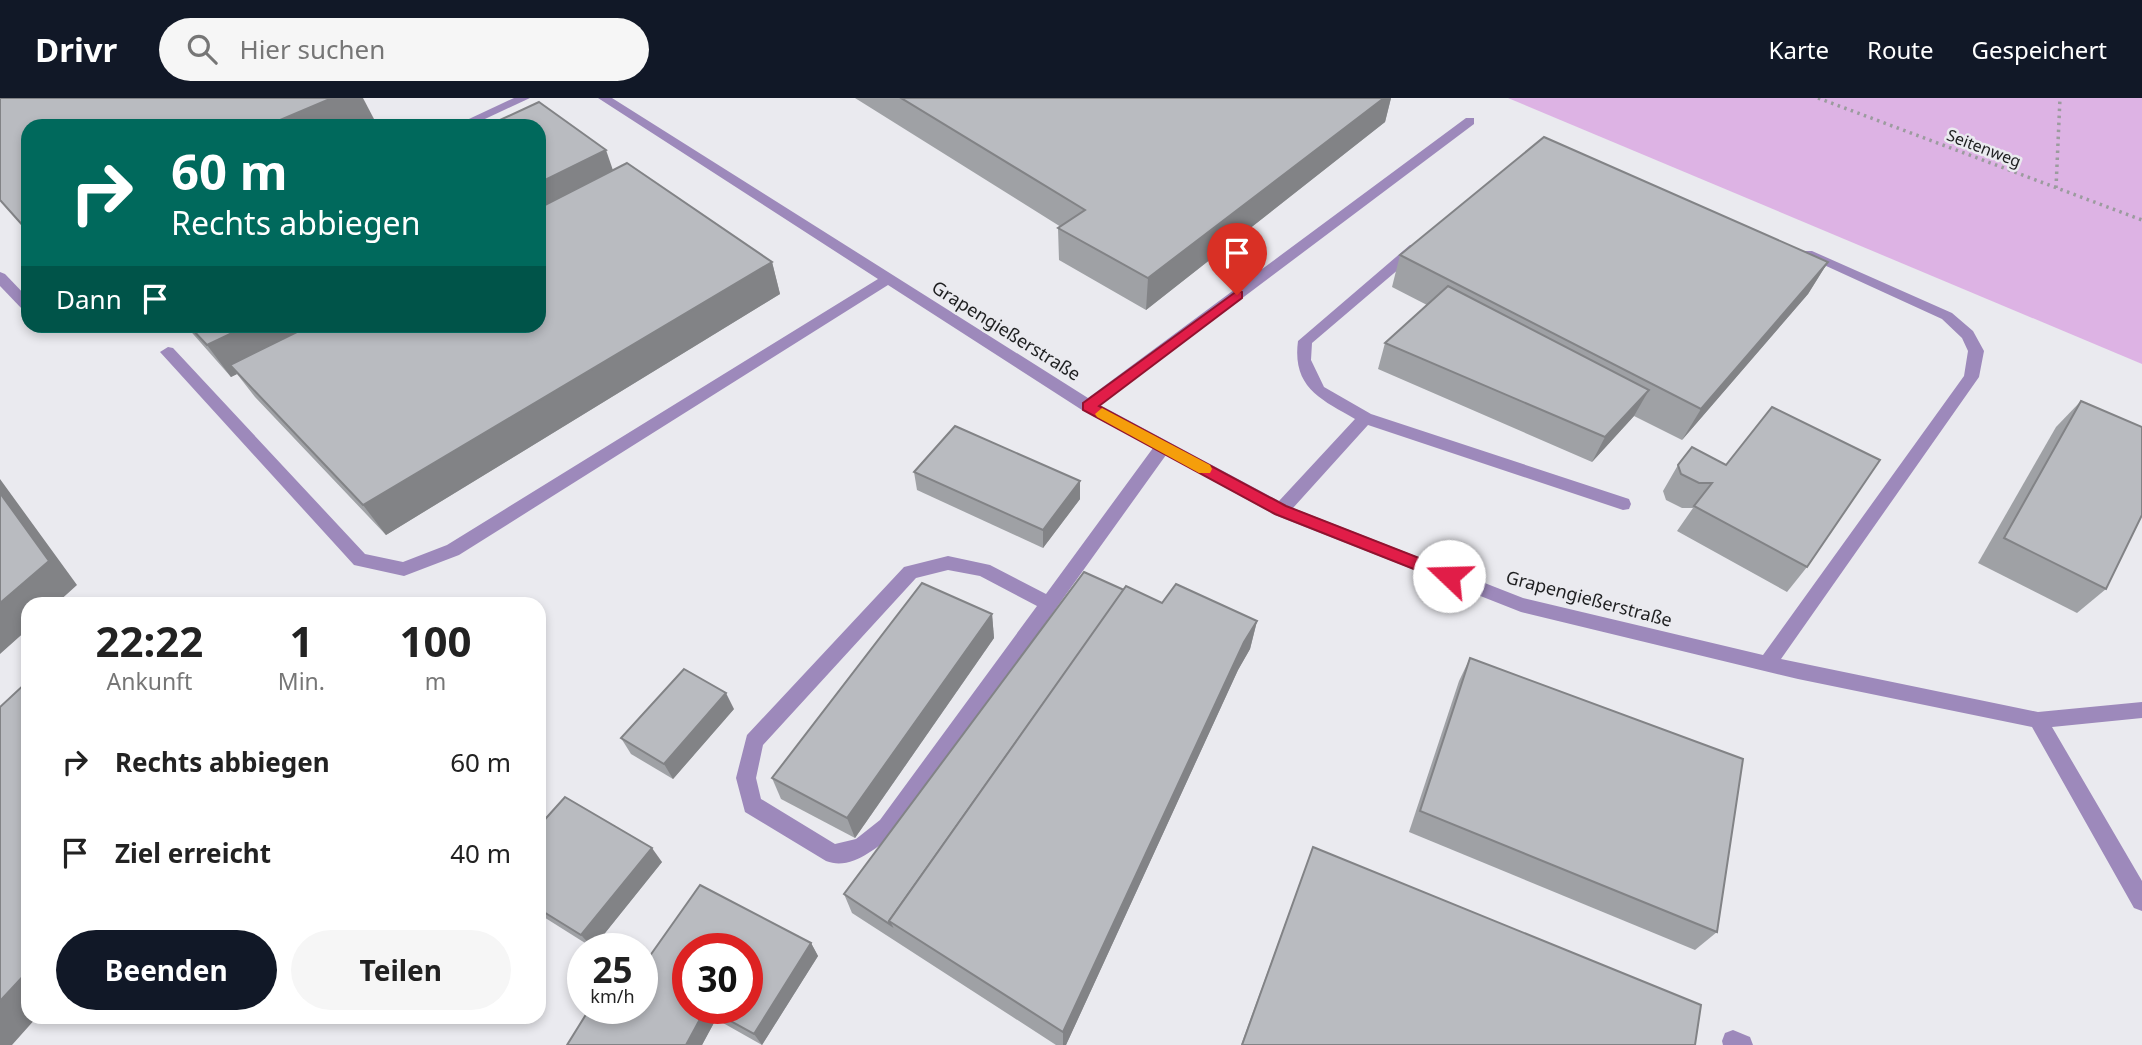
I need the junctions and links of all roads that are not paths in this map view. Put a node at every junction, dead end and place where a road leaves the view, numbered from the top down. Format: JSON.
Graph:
{"nodes":[{"id":1,"x":524,"y":98,"type":"edge"},
{"id":2,"x":604,"y":98,"type":"edge"},
{"id":3,"x":476,"y":119,"type":"edge"},
{"id":4,"x":1470,"y":121,"type":"dead end"},
{"id":5,"x":1430,"y":234,"type":"edge"},
{"id":6,"x":1794,"y":249,"type":"edge"},
{"id":7,"x":0,"y":277,"type":"edge"},
{"id":8,"x":888,"y":279,"type":"junction"},
{"id":9,"x":21,"y":300,"type":"edge"},
{"id":10,"x":168,"y":352,"type":"dead end"},
{"id":11,"x":1088,"y":406,"type":"junction"},
{"id":12,"x":1365,"y":418,"type":"junction"},
{"id":13,"x":1163,"y":447,"type":"junction"},
{"id":14,"x":1623,"y":503,"type":"dead end"},
{"id":15,"x":1281,"y":510,"type":"junction"},
{"id":16,"x":1049,"y":604,"type":"junction"},
{"id":17,"x":1767,"y":664,"type":"junction"},
{"id":18,"x":2142,"y":710,"type":"edge"},
{"id":19,"x":2038,"y":720,"type":"junction"},
{"id":20,"x":2142,"y":901,"type":"edge"}],
"edges":[{"from":1,"to":3,"type":"street"},
{"from":2,"to":8,"type":"street","name":"Grapengießerstraße"},
{"from":4,"to":11,"type":"street"},
{"from":5,"to":12,"type":"street"},
{"from":6,"to":17,"type":"street"},
{"from":7,"to":9,"type":"street"},
{"from":8,"to":10,"type":"street"},
{"from":8,"to":11,"type":"street","name":"Grapengießerstraße"},
{"from":11,"to":13,"type":"street","name":"Grapengießerstraße"},
{"from":12,"to":14,"type":"street"},
{"from":12,"to":15,"type":"street"},
{"from":13,"to":15,"type":"street","name":"Grapengießerstraße"},
{"from":13,"to":16,"type":"street"},
{"from":15,"to":17,"type":"street","name":"Grapengießerstraße"},
{"from":16,"to":16,"type":"street"},
{"from":17,"to":19,"type":"street","name":"Grapengießerstraße"},
{"from":18,"to":19,"type":"street","name":"Grapengießerstraße"},
{"from":19,"to":20,"type":"street"}]}
